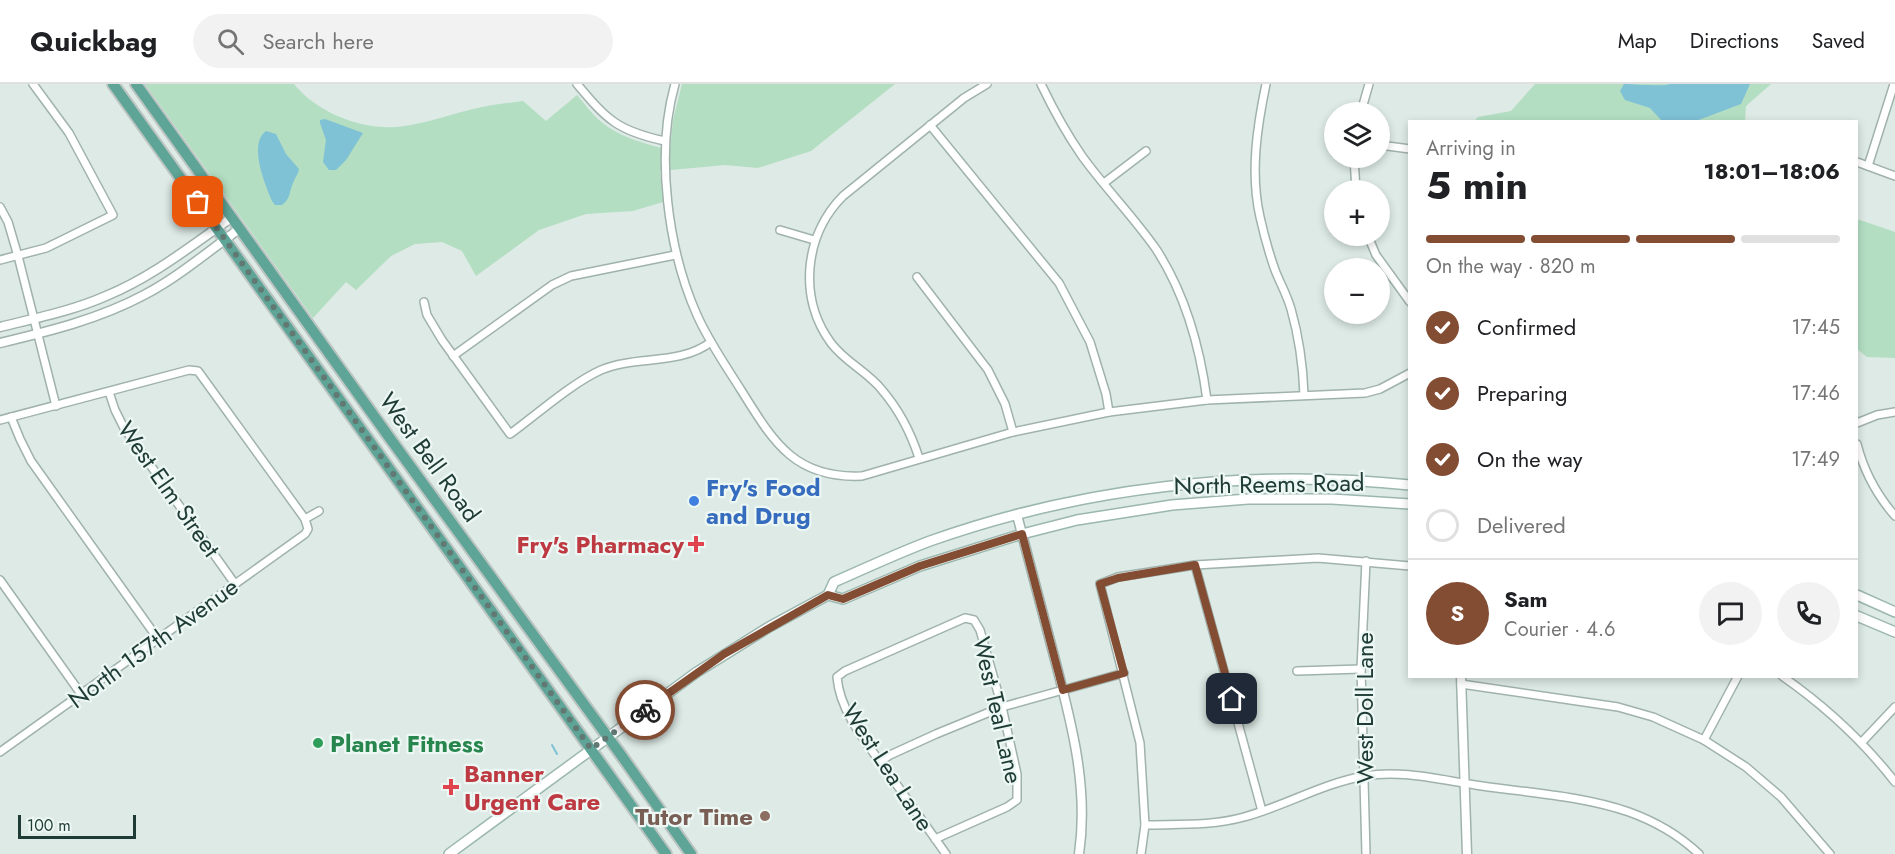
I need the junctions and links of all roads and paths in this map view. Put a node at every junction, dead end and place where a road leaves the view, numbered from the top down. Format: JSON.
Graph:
{"nodes":[{"id":1,"x":33,"y":84,"type":"edge"},
{"id":2,"x":113,"y":84,"type":"edge"},
{"id":3,"x":136,"y":84,"type":"edge"},
{"id":4,"x":577,"y":84,"type":"edge"},
{"id":5,"x":675,"y":84,"type":"edge"},
{"id":6,"x":987,"y":84,"type":"edge"},
{"id":7,"x":1041,"y":84,"type":"edge"},
{"id":8,"x":1266,"y":84,"type":"edge"},
{"id":9,"x":1369,"y":84,"type":"edge"},
{"id":10,"x":1894,"y":84,"type":"edge"},
{"id":11,"x":1364,"y":102,"type":"edge"},
{"id":12,"x":930,"y":125,"type":"junction"},
{"id":13,"x":665,"y":141,"type":"junction"},
{"id":14,"x":1390,"y":146,"type":"edge"},
{"id":15,"x":1408,"y":149,"type":"edge"},
{"id":16,"x":1146,"y":151,"type":"dead end"},
{"id":17,"x":1858,"y":162,"type":"edge"},
{"id":18,"x":1868,"y":166,"type":"junction"},
{"id":19,"x":1895,"y":176,"type":"edge"},
{"id":20,"x":1104,"y":183,"type":"junction"},
{"id":21,"x":0,"y":207,"type":"edge"},
{"id":22,"x":231,"y":218,"type":"junction"},
{"id":23,"x":217,"y":228,"type":"junction"},
{"id":24,"x":239,"y":229,"type":"junction"},
{"id":25,"x":780,"y":230,"type":"dead end"},
{"id":26,"x":225,"y":239,"type":"junction"},
{"id":27,"x":814,"y":240,"type":"junction"},
{"id":28,"x":1372,"y":246,"type":"edge"},
{"id":29,"x":675,"y":255,"type":"junction"},
{"id":30,"x":18,"y":256,"type":"junction"},
{"id":31,"x":0,"y":260,"type":"edge"},
{"id":32,"x":917,"y":277,"type":"dead end"},
{"id":33,"x":1408,"y":299,"type":"edge"},
{"id":34,"x":424,"y":302,"type":"dead end"},
{"id":35,"x":33,"y":319,"type":"junction"},
{"id":36,"x":0,"y":327,"type":"edge"},
{"id":37,"x":37,"y":334,"type":"junction"},
{"id":38,"x":711,"y":342,"type":"junction"},
{"id":39,"x":0,"y":343,"type":"edge"},
{"id":40,"x":453,"y":356,"type":"junction"},
{"id":41,"x":1408,"y":374,"type":"edge"},
{"id":42,"x":109,"y":392,"type":"junction"},
{"id":43,"x":1304,"y":395,"type":"junction"},
{"id":44,"x":1207,"y":400,"type":"junction"},
{"id":45,"x":56,"y":406,"type":"junction"},
{"id":46,"x":1109,"y":412,"type":"junction"},
{"id":47,"x":1895,"y":412,"type":"edge"},
{"id":48,"x":11,"y":417,"type":"junction"},
{"id":49,"x":0,"y":420,"type":"edge"},
{"id":50,"x":1858,"y":423,"type":"edge"},
{"id":51,"x":1013,"y":432,"type":"junction"},
{"id":52,"x":1858,"y":447,"type":"edge"},
{"id":53,"x":919,"y":458,"type":"junction"},
{"id":54,"x":1408,"y":485,"type":"edge"},
{"id":55,"x":1408,"y":504,"type":"edge"},
{"id":56,"x":319,"y":512,"type":"dead end"},
{"id":57,"x":1017,"y":515,"type":"junction"},
{"id":58,"x":1895,"y":516,"type":"edge"},
{"id":59,"x":305,"y":519,"type":"junction"},
{"id":60,"x":1022,"y":534,"type":"junction"},
{"id":61,"x":1366,"y":561,"type":"junction"},
{"id":62,"x":479,"y":562,"type":"junction"},
{"id":63,"x":1195,"y":565,"type":"junction"},
{"id":64,"x":1408,"y":567,"type":"edge"},
{"id":65,"x":464,"y":573,"type":"junction"},
{"id":66,"x":0,"y":580,"type":"edge"},
{"id":67,"x":235,"y":584,"type":"junction"},
{"id":68,"x":828,"y":595,"type":"junction"},
{"id":69,"x":1858,"y":595,"type":"edge"},
{"id":70,"x":1895,"y":612,"type":"edge"},
{"id":71,"x":1858,"y":616,"type":"edge"},
{"id":72,"x":974,"y":620,"type":"joint"},
{"id":73,"x":1895,"y":632,"type":"edge"},
{"id":74,"x":158,"y":639,"type":"junction"},
{"id":75,"x":1361,"y":669,"type":"junction"},
{"id":76,"x":1297,"y":671,"type":"dead end"},
{"id":77,"x":1124,"y":673,"type":"junction"},
{"id":78,"x":1737,"y":678,"type":"edge"},
{"id":79,"x":1785,"y":678,"type":"edge"},
{"id":80,"x":1461,"y":680,"type":"edge"},
{"id":81,"x":1063,"y":690,"type":"junction"},
{"id":82,"x":81,"y":694,"type":"junction"},
{"id":83,"x":1002,"y":707,"type":"junction"},
{"id":84,"x":1895,"y":707,"type":"edge"},
{"id":85,"x":608,"y":737,"type":"junction"},
{"id":86,"x":1704,"y":740,"type":"junction"},
{"id":87,"x":1862,"y":742,"type":"junction"},
{"id":88,"x":1,"y":748,"type":"edge"},
{"id":89,"x":591,"y":749,"type":"junction"},
{"id":90,"x":880,"y":762,"type":"junction"},
{"id":91,"x":1363,"y":776,"type":"junction"},
{"id":92,"x":1895,"y":782,"type":"edge"},
{"id":93,"x":1464,"y":783,"type":"junction"},
{"id":94,"x":1262,"y":811,"type":"junction"},
{"id":95,"x":1145,"y":825,"type":"junction"},
{"id":96,"x":935,"y":839,"type":"junction"},
{"id":97,"x":1692,"y":847,"type":"junction"},
{"id":98,"x":449,"y":854,"type":"edge"},
{"id":99,"x":666,"y":854,"type":"edge"},
{"id":100,"x":691,"y":854,"type":"edge"},
{"id":101,"x":946,"y":854,"type":"edge"},
{"id":102,"x":1079,"y":854,"type":"edge"},
{"id":103,"x":1141,"y":854,"type":"edge"},
{"id":104,"x":1366,"y":854,"type":"edge"},
{"id":105,"x":1467,"y":854,"type":"edge"},
{"id":106,"x":1687,"y":854,"type":"edge"},
{"id":107,"x":1700,"y":854,"type":"edge"},
{"id":108,"x":1830,"y":854,"type":"edge"}],
"edges":[{"from":1,"to":30,"type":"street"},
{"from":2,"to":23,"type":"main road","name":"West Bell Road"},
{"from":3,"to":22,"type":"main road","name":"West Bell Road"},
{"from":4,"to":13,"type":"street"},
{"from":5,"to":13,"type":"street"},
{"from":6,"to":12,"type":"street"},
{"from":7,"to":20,"type":"street"},
{"from":8,"to":43,"type":"street"},
{"from":9,"to":11,"type":"street"},
{"from":10,"to":18,"type":"street"},
{"from":12,"to":27,"type":"street"},
{"from":12,"to":46,"type":"street"},
{"from":13,"to":29,"type":"street"},
{"from":14,"to":15,"type":"street"},
{"from":16,"to":20,"type":"street"},
{"from":17,"to":18,"type":"street"},
{"from":18,"to":19,"type":"street"},
{"from":20,"to":44,"type":"street"},
{"from":21,"to":30,"type":"street"},
{"from":22,"to":23,"type":"street"},
{"from":22,"to":24,"type":"main road","name":"West Bell Road"},
{"from":23,"to":26,"type":"main road","name":"West Bell Road"},
{"from":23,"to":35,"type":"street"},
{"from":24,"to":26,"type":"street"},
{"from":24,"to":62,"type":"main road","name":"West Bell Road"},
{"from":25,"to":27,"type":"street"},
{"from":26,"to":37,"type":"street"},
{"from":26,"to":65,"type":"main road","name":"West Bell Road"},
{"from":27,"to":53,"type":"street"},
{"from":28,"to":33,"type":"street"},
{"from":29,"to":38,"type":"street"},
{"from":29,"to":40,"type":"street"},
{"from":30,"to":31,"type":"street"},
{"from":30,"to":35,"type":"street"},
{"from":32,"to":51,"type":"street"},
{"from":34,"to":40,"type":"street"},
{"from":35,"to":36,"type":"street"},
{"from":35,"to":37,"type":"street"},
{"from":37,"to":39,"type":"street"},
{"from":37,"to":45,"type":"street"},
{"from":38,"to":40,"type":"street"},
{"from":38,"to":53,"type":"street"},
{"from":41,"to":43,"type":"street"},
{"from":42,"to":45,"type":"street"},
{"from":42,"to":59,"type":"street"},
{"from":42,"to":67,"type":"street","name":"West Elm Street"},
{"from":43,"to":44,"type":"street"},
{"from":44,"to":46,"type":"street"},
{"from":45,"to":48,"type":"street"},
{"from":46,"to":51,"type":"street"},
{"from":47,"to":50,"type":"street"},
{"from":48,"to":49,"type":"street"},
{"from":48,"to":74,"type":"street"},
{"from":51,"to":53,"type":"street"},
{"from":52,"to":58,"type":"street"},
{"from":54,"to":57,"type":"main road","name":"North Reems Road"},
{"from":55,"to":60,"type":"main road","name":"North Reems Road"},
{"from":56,"to":59,"type":"street"},
{"from":57,"to":60,"type":"street"},
{"from":57,"to":68,"type":"main road","name":"North Reems Road"},
{"from":59,"to":67,"type":"street","name":"North 157th Avenue"},
{"from":60,"to":68,"type":"main road","name":"North Reems Road"},
{"from":60,"to":81,"type":"street"},
{"from":61,"to":63,"type":"street"},
{"from":61,"to":64,"type":"street"},
{"from":61,"to":75,"type":"street","name":"West Doll Lane"},
{"from":62,"to":65,"type":"main road"},
{"from":62,"to":85,"type":"main road","name":"West Bell Road"},
{"from":63,"to":77,"type":"street"},
{"from":63,"to":94,"type":"street"},
{"from":65,"to":89,"type":"main road","name":"West Bell Road"},
{"from":66,"to":82,"type":"street"},
{"from":67,"to":74,"type":"street","name":"North 157th Avenue"},
{"from":68,"to":85,"type":"main road","name":"North Reems Road"},
{"from":69,"to":70,"type":"main road"},
{"from":71,"to":73,"type":"main road"},
{"from":72,"to":83,"type":"street","name":"West Teal Lane"},
{"from":72,"to":90,"type":"street","name":"West Lea Lane"},
{"from":74,"to":82,"type":"street","name":"North 157th Avenue"},
{"from":75,"to":76,"type":"street"},
{"from":75,"to":91,"type":"street","name":"West Doll Lane"},
{"from":77,"to":81,"type":"street"},
{"from":77,"to":95,"type":"street"},
{"from":78,"to":86,"type":"street"},
{"from":79,"to":87,"type":"street"},
{"from":80,"to":86,"type":"street"},
{"from":80,"to":93,"type":"street"},
{"from":81,"to":83,"type":"street"},
{"from":81,"to":102,"type":"street"},
{"from":82,"to":88,"type":"street","name":"North 157th Avenue"},
{"from":83,"to":90,"type":"street"},
{"from":83,"to":96,"type":"street","name":"West Teal Lane"},
{"from":84,"to":87,"type":"street"},
{"from":85,"to":89,"type":"main road","name":"North Reems Road"},
{"from":85,"to":100,"type":"main road","name":"West Bell Road"},
{"from":86,"to":108,"type":"street"},
{"from":87,"to":92,"type":"street"},
{"from":89,"to":98,"type":"main road","name":"North Reems Road"},
{"from":89,"to":99,"type":"main road","name":"West Bell Road"},
{"from":90,"to":96,"type":"street","name":"West Lea Lane"},
{"from":91,"to":93,"type":"street"},
{"from":91,"to":94,"type":"street"},
{"from":91,"to":104,"type":"street","name":"West Doll Lane"},
{"from":93,"to":97,"type":"street"},
{"from":93,"to":105,"type":"street"},
{"from":94,"to":95,"type":"street"},
{"from":95,"to":103,"type":"street"},
{"from":96,"to":101,"type":"street","name":"West Lea Lane"},
{"from":97,"to":106,"type":"street"},
{"from":97,"to":107,"type":"street"}]}
